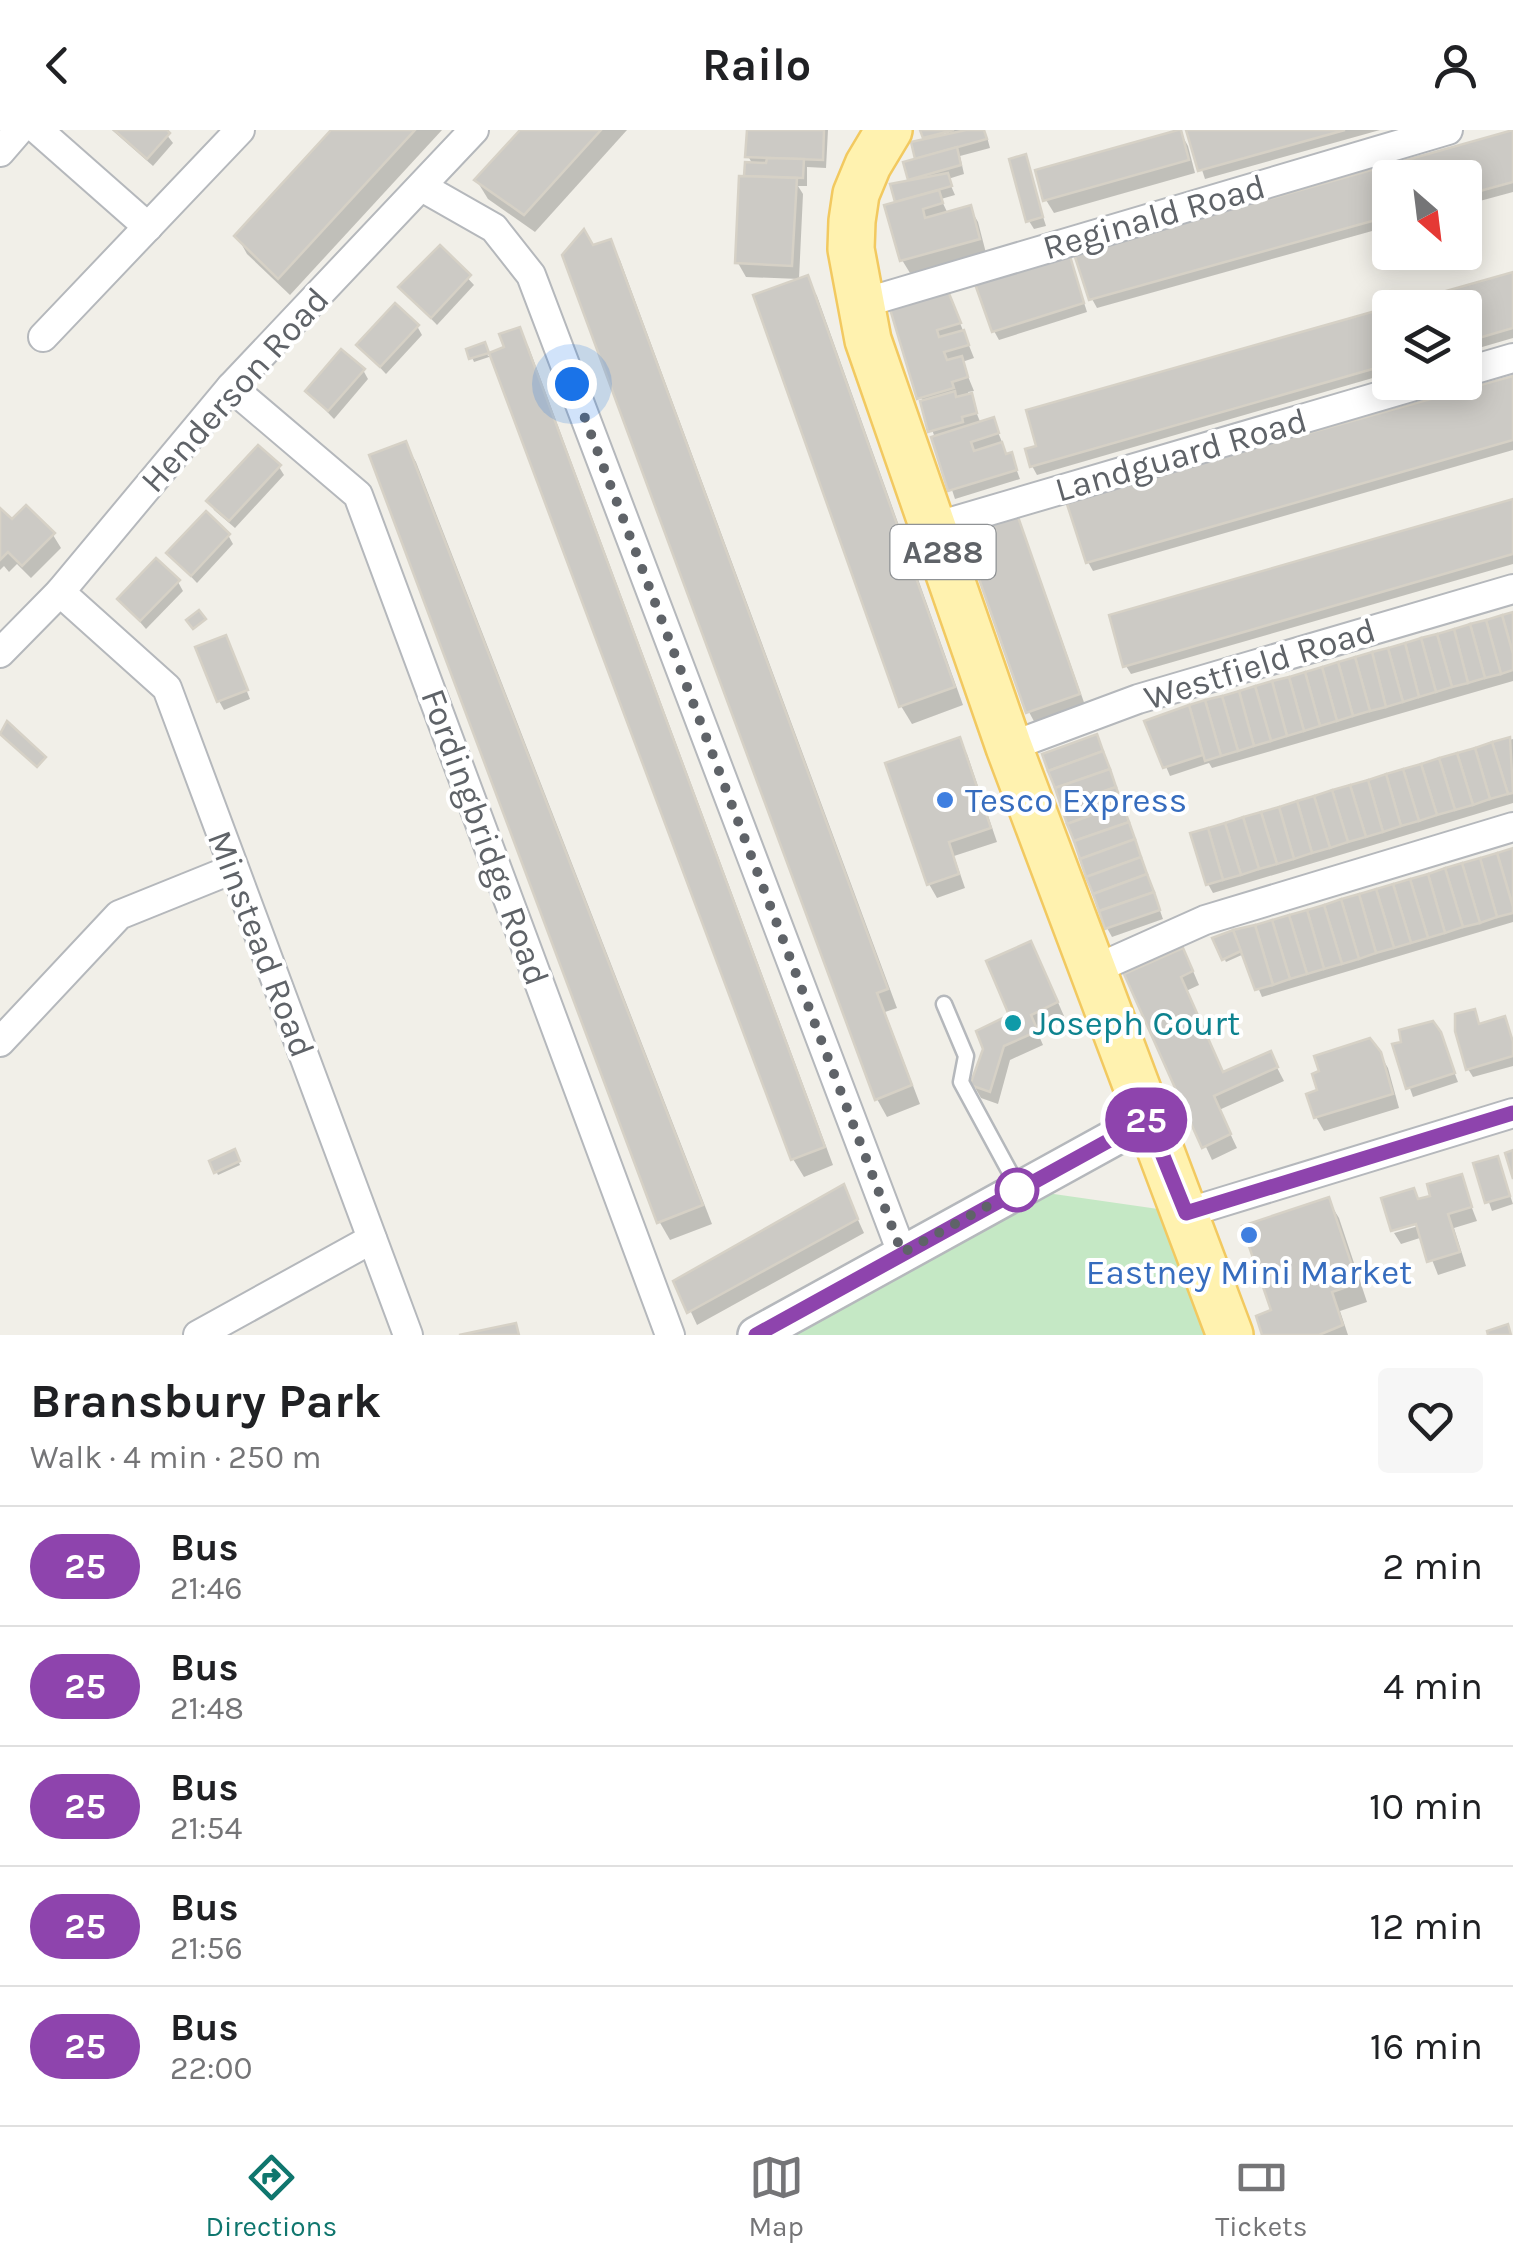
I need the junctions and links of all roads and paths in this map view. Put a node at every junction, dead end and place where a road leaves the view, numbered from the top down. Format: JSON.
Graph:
{"nodes":[{"id":1,"x":19,"y":130,"type":"edge"},
{"id":2,"x":38,"y":130,"type":"edge"},
{"id":3,"x":240,"y":130,"type":"edge"},
{"id":4,"x":474,"y":130,"type":"edge"},
{"id":5,"x":889,"y":130,"type":"edge"},
{"id":6,"x":1448,"y":130,"type":"edge"},
{"id":7,"x":0,"y":152,"type":"edge"},
{"id":8,"x":422,"y":187,"type":"junction"},
{"id":9,"x":148,"y":227,"type":"junction"},
{"id":10,"x":860,"y":304,"type":"junction"},
{"id":11,"x":44,"y":336,"type":"dead end"},
{"id":12,"x":1513,"y":358,"type":"edge"},
{"id":13,"x":1482,"y":367,"type":"edge"},
{"id":14,"x":231,"y":388,"type":"junction"},
{"id":15,"x":1372,"y":398,"type":"edge"},
{"id":16,"x":934,"y":526,"type":"junction"},
{"id":17,"x":1513,"y":589,"type":"edge"},
{"id":18,"x":60,"y":592,"type":"junction"},
{"id":19,"x":0,"y":652,"type":"edge"},
{"id":20,"x":1009,"y":747,"type":"junction"},
{"id":21,"x":1513,"y":826,"type":"edge"},
{"id":22,"x":232,"y":869,"type":"junction"},
{"id":23,"x":1092,"y":972,"type":"junction"},
{"id":24,"x":944,"y":1004,"type":"dead end"},
{"id":25,"x":0,"y":1042,"type":"edge"},
{"id":26,"x":1513,"y":1113,"type":"edge"},
{"id":27,"x":1148,"y":1119,"type":"junction"},
{"id":28,"x":1019,"y":1189,"type":"junction"},
{"id":29,"x":1186,"y":1213,"type":"junction"},
{"id":30,"x":372,"y":1240,"type":"junction"},
{"id":31,"x":902,"y":1253,"type":"junction"},
{"id":32,"x":198,"y":1335,"type":"edge"},
{"id":33,"x":408,"y":1335,"type":"edge"},
{"id":34,"x":670,"y":1335,"type":"edge"},
{"id":35,"x":756,"y":1335,"type":"edge"},
{"id":36,"x":1230,"y":1335,"type":"edge"}],
"edges":[{"from":1,"to":7,"type":"street"},
{"from":2,"to":9,"type":"street"},
{"from":3,"to":9,"type":"street"},
{"from":4,"to":8,"type":"street","name":"Henderson Road"},
{"from":5,"to":10,"type":"main road","number":"A288"},
{"from":6,"to":10,"type":"street","name":"Reginald Road"},
{"from":8,"to":14,"type":"street","name":"Henderson Road"},
{"from":8,"to":31,"type":"street"},
{"from":9,"to":11,"type":"street"},
{"from":10,"to":16,"type":"main road","number":"A288"},
{"from":12,"to":13,"type":"street"},
{"from":14,"to":18,"type":"street","name":"Henderson Road"},
{"from":14,"to":34,"type":"street","name":"Fordingbridge Road"},
{"from":15,"to":16,"type":"street","name":"Landguard Road"},
{"from":16,"to":20,"type":"main road","number":"A288"},
{"from":17,"to":20,"type":"street","name":"Westfield Road"},
{"from":18,"to":19,"type":"street","name":"Henderson Road"},
{"from":18,"to":22,"type":"street","name":"Minstead Road"},
{"from":20,"to":23,"type":"main road","number":"A288"},
{"from":21,"to":23,"type":"street"},
{"from":22,"to":25,"type":"street"},
{"from":22,"to":30,"type":"street","name":"Minstead Road"},
{"from":23,"to":27,"type":"main road","number":"A288"},
{"from":24,"to":28,"type":"lane"},
{"from":26,"to":29,"type":"street"},
{"from":27,"to":28,"type":"street"},
{"from":27,"to":29,"type":"main road","number":"A288"},
{"from":28,"to":31,"type":"street"},
{"from":29,"to":36,"type":"main road","number":"A288"},
{"from":30,"to":32,"type":"street"},
{"from":30,"to":33,"type":"street","name":"Minstead Road"},
{"from":31,"to":35,"type":"street"}]}
